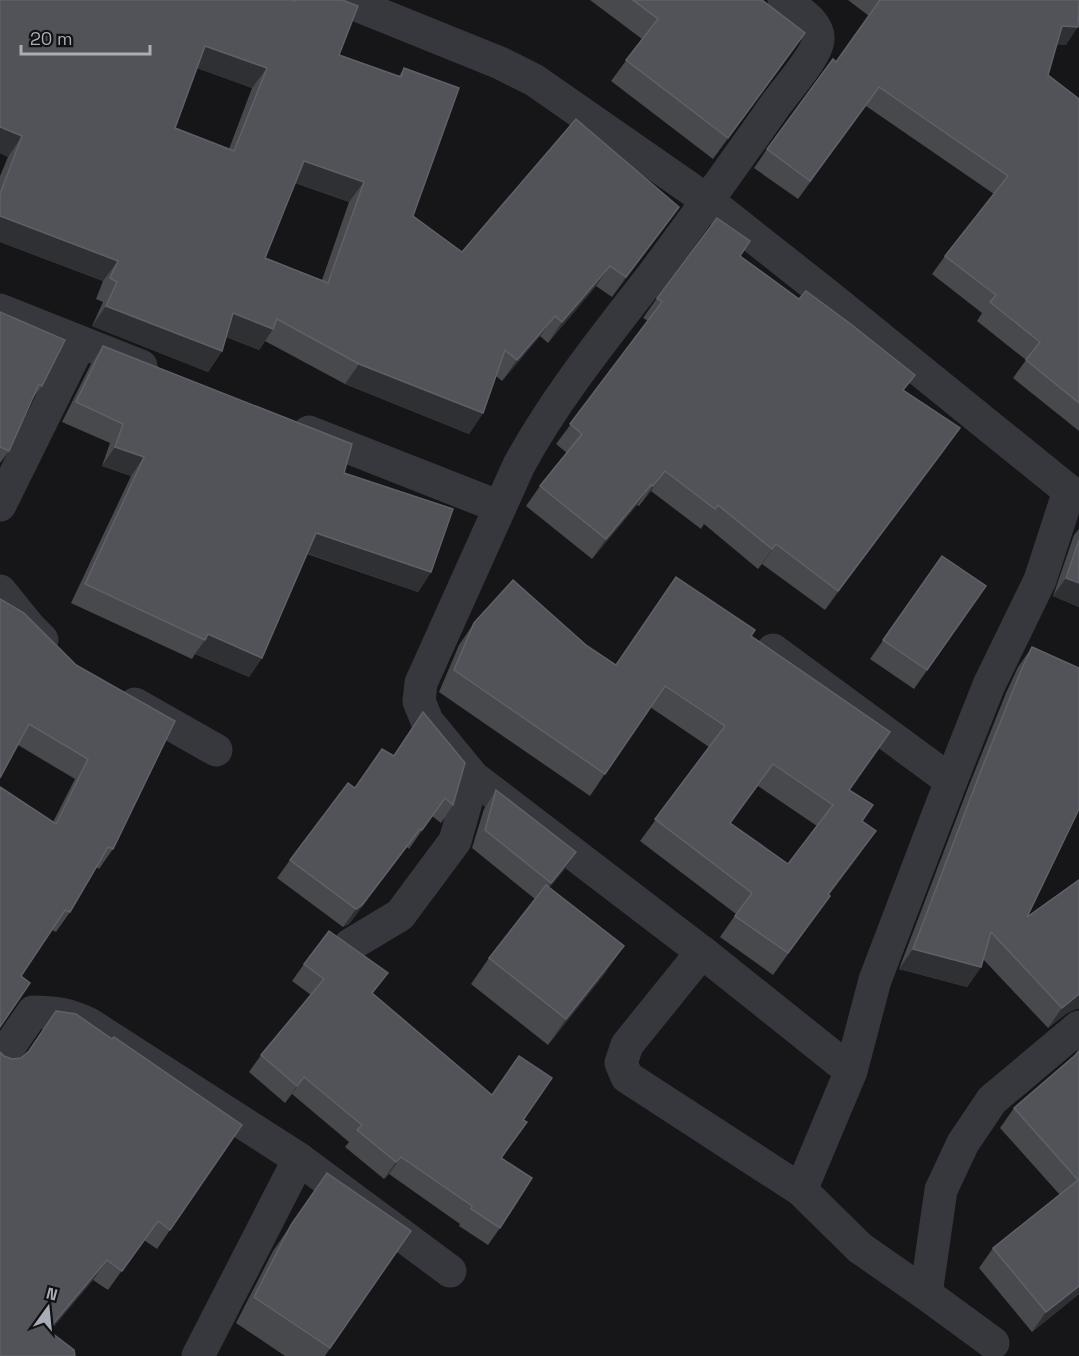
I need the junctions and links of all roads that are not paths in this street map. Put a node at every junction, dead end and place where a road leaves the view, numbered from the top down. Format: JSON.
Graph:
{"nodes":[{"id":1,"x":344,"y":0,"type":"edge"},
{"id":2,"x":784,"y":0,"type":"edge"},
{"id":3,"x":708,"y":201,"type":"junction"},
{"id":4,"x":0,"y":310,"type":"edge"},
{"id":5,"x":80,"y":343,"type":"junction"},
{"id":6,"x":169,"y":377,"type":"edge"},
{"id":7,"x":279,"y":421,"type":"edge"},
{"id":8,"x":1074,"y":493,"type":"edge"},
{"id":9,"x":0,"y":506,"type":"edge"},
{"id":10,"x":500,"y":507,"type":"junction"},
{"id":11,"x":0,"y":591,"type":"edge"},
{"id":12,"x":773,"y":650,"type":"edge"},
{"id":13,"x":63,"y":660,"type":"edge"},
{"id":14,"x":113,"y":691,"type":"edge"},
{"id":15,"x":216,"y":750,"type":"dead end"},
{"id":16,"x":472,"y":777,"type":"junction"},
{"id":17,"x":951,"y":781,"type":"junction"},
{"id":18,"x":350,"y":945,"type":"edge"},
{"id":19,"x":702,"y":952,"type":"junction"},
{"id":20,"x":1079,"y":1027,"type":"edge"},
{"id":21,"x":0,"y":1059,"type":"edge"},
{"id":22,"x":851,"y":1071,"type":"junction"},
{"id":23,"x":299,"y":1159,"type":"junction"},
{"id":24,"x":801,"y":1190,"type":"junction"},
{"id":25,"x":450,"y":1271,"type":"dead end"},
{"id":26,"x":926,"y":1294,"type":"junction"},
{"id":27,"x":996,"y":1352,"type":"edge"},
{"id":28,"x":198,"y":1356,"type":"edge"}],
"edges":[{"from":1,"to":3,"type":"street"},
{"from":2,"to":3,"type":"street"},
{"from":3,"to":8,"type":"street"},
{"from":3,"to":10,"type":"street"},
{"from":4,"to":5,"type":"street"},
{"from":5,"to":6,"type":"street"},
{"from":5,"to":9,"type":"street"},
{"from":7,"to":10,"type":"street"},
{"from":8,"to":17,"type":"street"},
{"from":10,"to":16,"type":"street"},
{"from":11,"to":13,"type":"street"},
{"from":12,"to":17,"type":"street"},
{"from":14,"to":15,"type":"street"},
{"from":16,"to":18,"type":"street"},
{"from":16,"to":19,"type":"street"},
{"from":17,"to":22,"type":"street"},
{"from":19,"to":22,"type":"street"},
{"from":19,"to":24,"type":"street"},
{"from":20,"to":26,"type":"street"},
{"from":21,"to":23,"type":"street"},
{"from":22,"to":24,"type":"street"},
{"from":23,"to":25,"type":"street"},
{"from":23,"to":28,"type":"street"},
{"from":24,"to":26,"type":"street"},
{"from":26,"to":27,"type":"street"}]}
